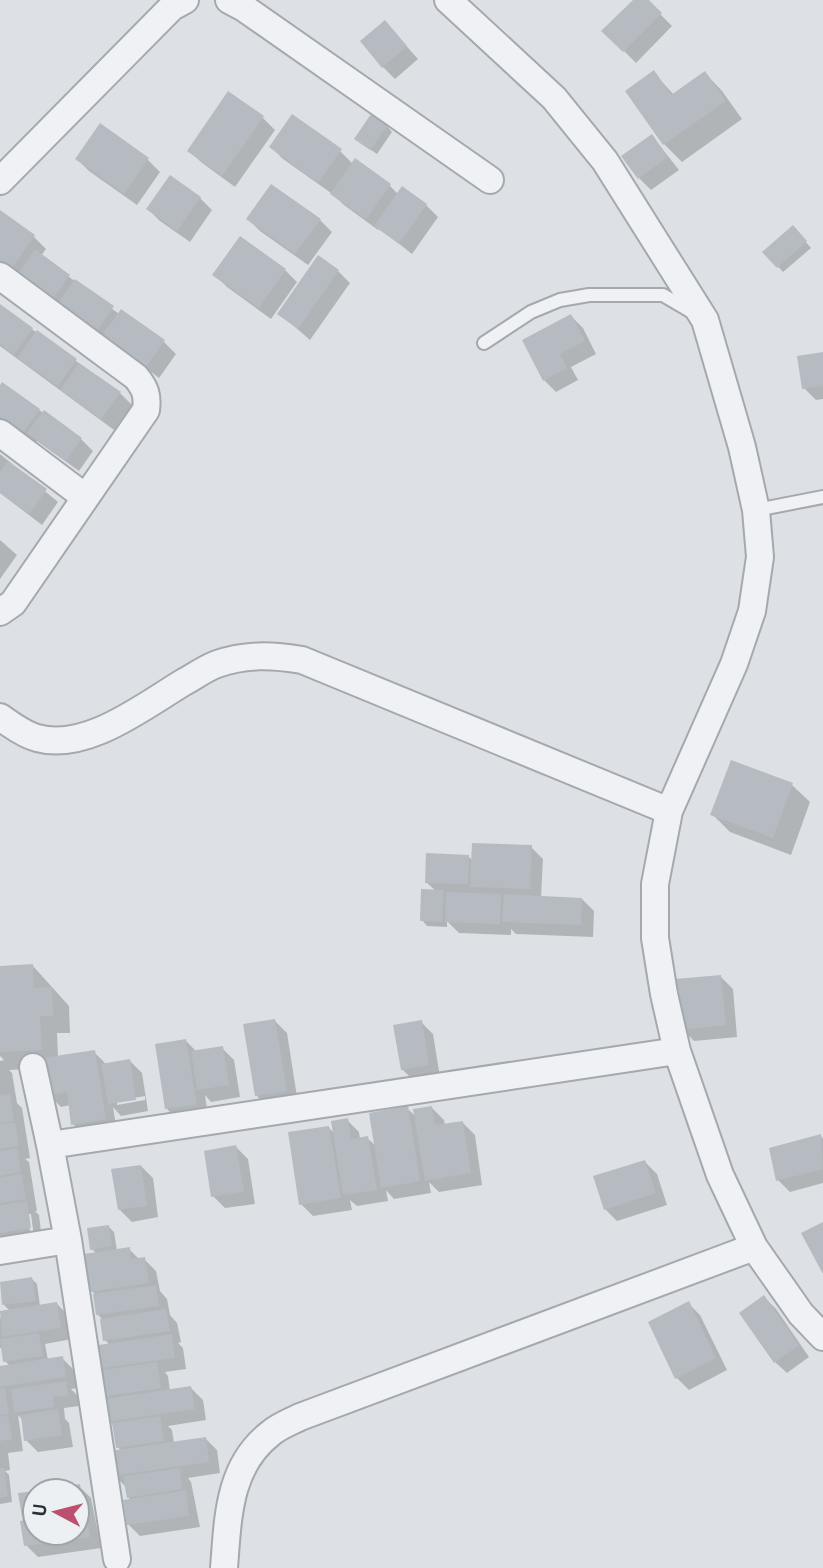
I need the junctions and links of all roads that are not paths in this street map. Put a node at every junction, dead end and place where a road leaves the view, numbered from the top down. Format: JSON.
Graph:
{"nodes":[{"id":1,"x":185,"y":0,"type":"edge"},
{"id":2,"x":229,"y":0,"type":"edge"},
{"id":3,"x":448,"y":0,"type":"edge"},
{"id":4,"x":490,"y":180,"type":"dead end"},
{"id":5,"x":0,"y":181,"type":"edge"},
{"id":6,"x":0,"y":276,"type":"edge"},
{"id":7,"x":705,"y":320,"type":"junction"},
{"id":8,"x":484,"y":344,"type":"dead end"},
{"id":9,"x":0,"y":433,"type":"edge"},
{"id":10,"x":85,"y":497,"type":"junction"},
{"id":11,"x":823,"y":497,"type":"edge"},
{"id":12,"x":756,"y":510,"type":"junction"},
{"id":13,"x":0,"y":612,"type":"edge"},
{"id":14,"x":0,"y":717,"type":"edge"},
{"id":15,"x":669,"y":811,"type":"junction"},
{"id":16,"x":677,"y":1051,"type":"junction"},
{"id":17,"x":33,"y":1067,"type":"dead end"},
{"id":18,"x":50,"y":1144,"type":"junction"},
{"id":19,"x":68,"y":1240,"type":"junction"},
{"id":20,"x":754,"y":1247,"type":"junction"},
{"id":21,"x":0,"y":1251,"type":"edge"},
{"id":22,"x":823,"y":1337,"type":"edge"},
{"id":23,"x":117,"y":1559,"type":"dead end"},
{"id":24,"x":224,"y":1568,"type":"edge"}],
"edges":[{"from":1,"to":5,"type":"street"},
{"from":2,"to":4,"type":"street"},
{"from":3,"to":7,"type":"street"},
{"from":6,"to":10,"type":"street"},
{"from":7,"to":8,"type":"lane"},
{"from":7,"to":12,"type":"street"},
{"from":9,"to":10,"type":"street"},
{"from":10,"to":13,"type":"street"},
{"from":11,"to":12,"type":"lane"},
{"from":12,"to":15,"type":"street"},
{"from":14,"to":15,"type":"street"},
{"from":15,"to":16,"type":"street"},
{"from":16,"to":18,"type":"street"},
{"from":16,"to":20,"type":"street"},
{"from":17,"to":18,"type":"street"},
{"from":18,"to":19,"type":"street"},
{"from":19,"to":21,"type":"street"},
{"from":19,"to":23,"type":"street"},
{"from":20,"to":22,"type":"street"},
{"from":20,"to":24,"type":"street"}]}
